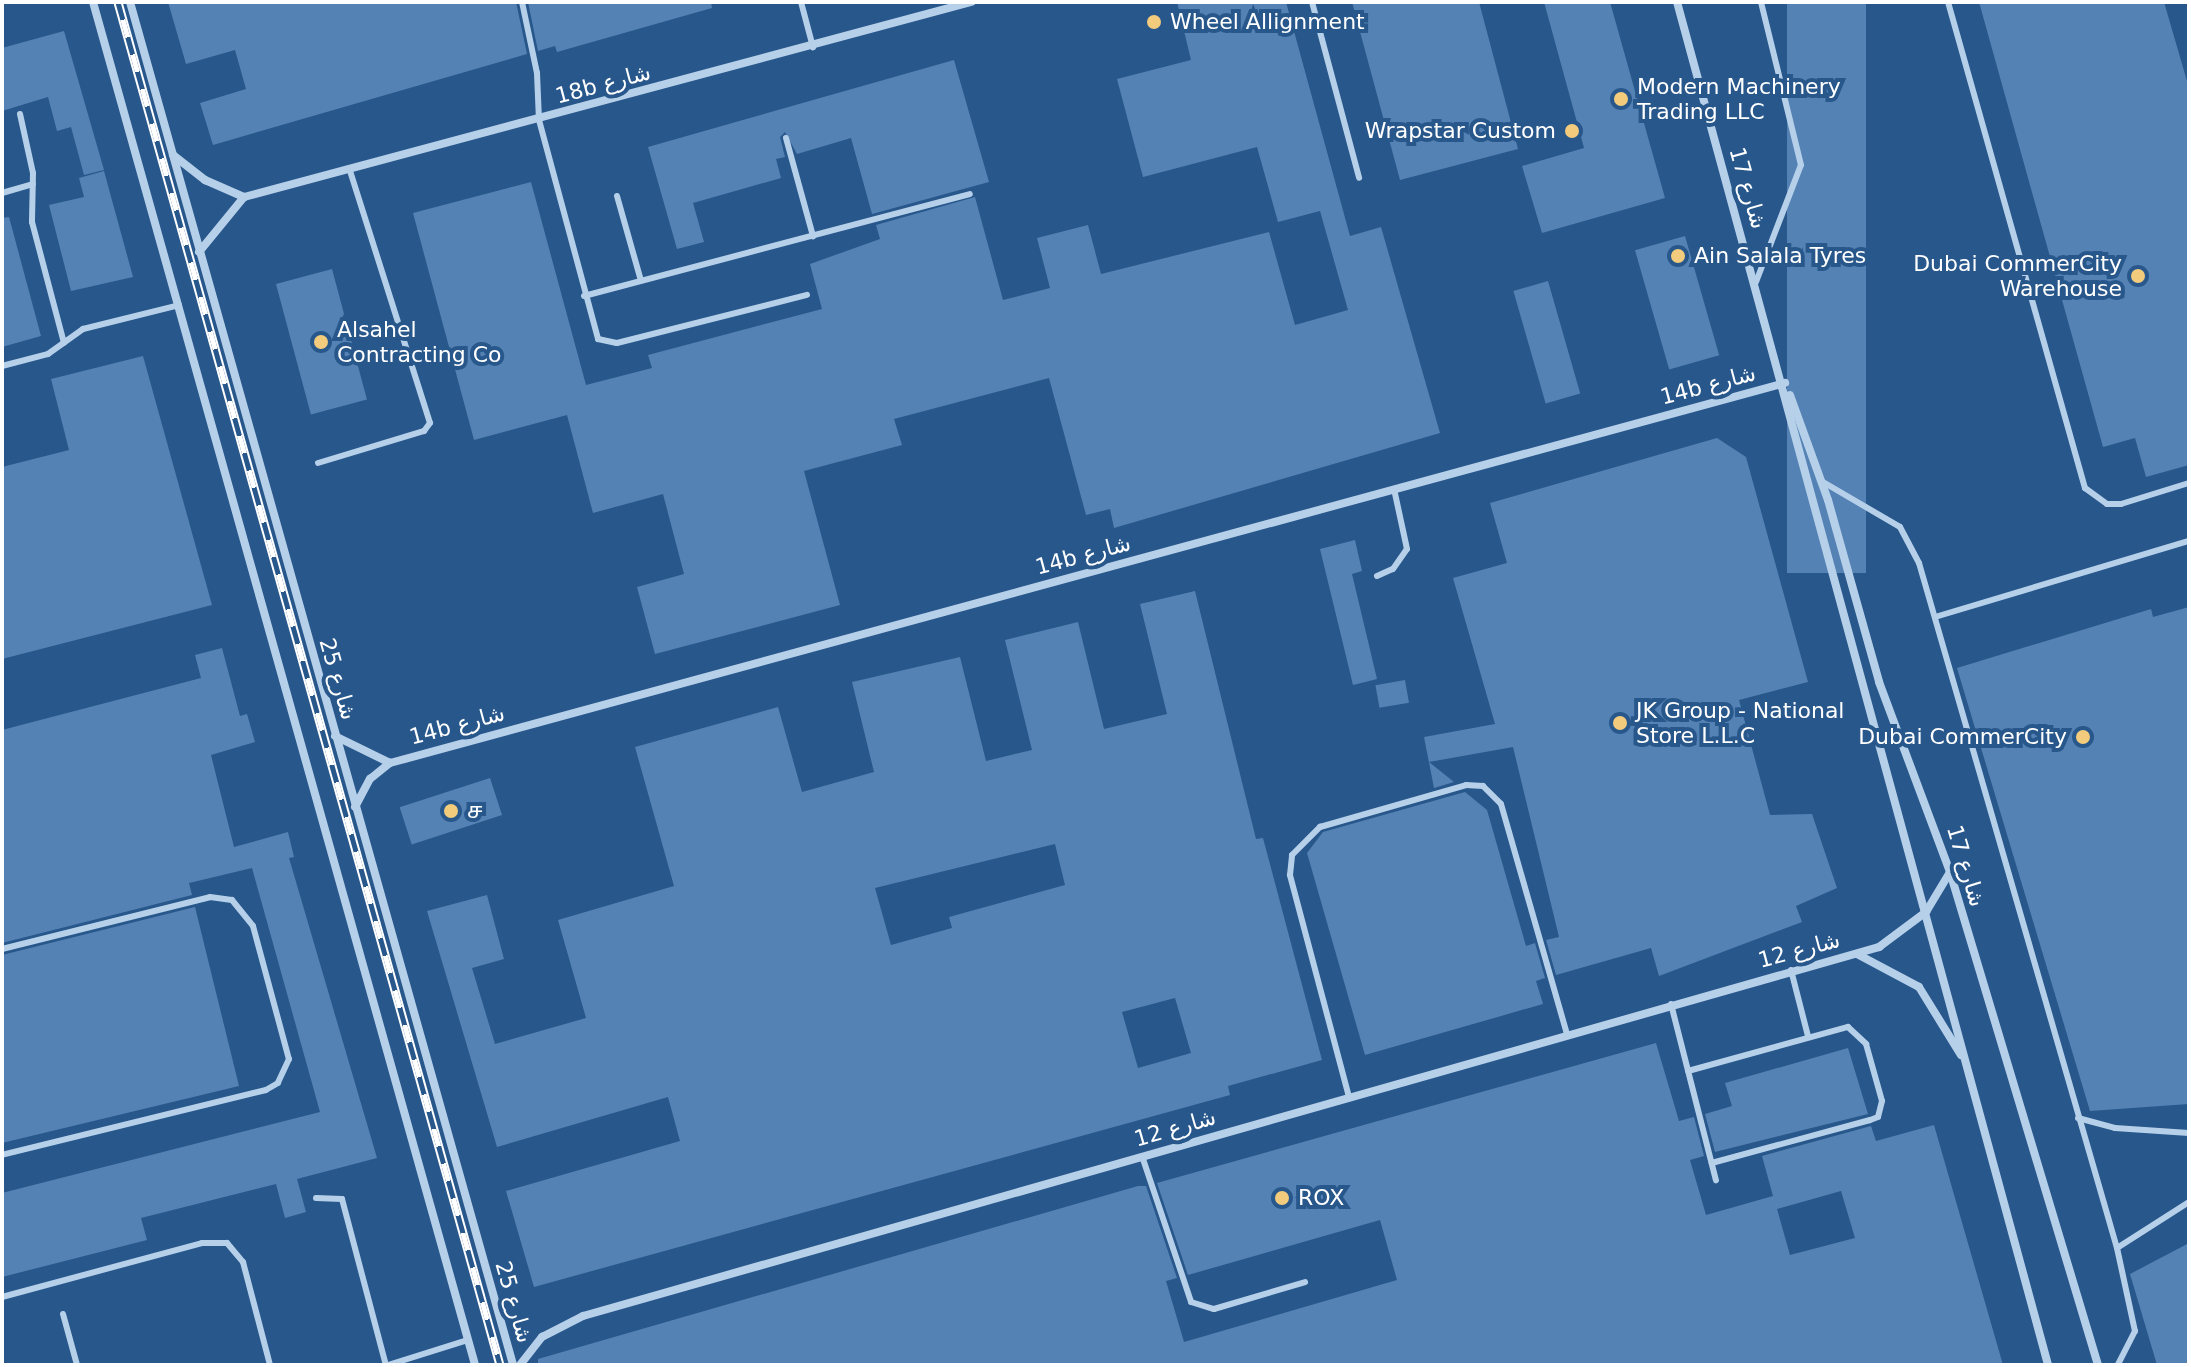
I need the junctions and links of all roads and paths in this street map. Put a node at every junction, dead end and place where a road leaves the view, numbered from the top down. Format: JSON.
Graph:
{"nodes":[{"id":1,"x":93,"y":2,"type":"edge"},
{"id":2,"x":130,"y":2,"type":"edge"},
{"id":3,"x":522,"y":2,"type":"edge"},
{"id":4,"x":801,"y":2,"type":"edge"},
{"id":5,"x":971,"y":2,"type":"edge"},
{"id":6,"x":1312,"y":2,"type":"edge"},
{"id":7,"x":1677,"y":2,"type":"edge"},
{"id":8,"x":1761,"y":2,"type":"edge"},
{"id":9,"x":1948,"y":2,"type":"edge"},
{"id":10,"x":813,"y":47,"type":"junction"},
{"id":11,"x":20,"y":114,"type":"dead end"},
{"id":12,"x":539,"y":120,"type":"junction"},
{"id":13,"x":786,"y":138,"type":"dead end"},
{"id":14,"x":172,"y":154,"type":"junction"},
{"id":15,"x":350,"y":171,"type":"junction"},
{"id":16,"x":1359,"y":178,"type":"dead end"},
{"id":17,"x":33,"y":184,"type":"junction"},
{"id":18,"x":2,"y":193,"type":"edge"},
{"id":19,"x":970,"y":194,"type":"dead end"},
{"id":20,"x":617,"y":196,"type":"dead end"},
{"id":21,"x":244,"y":197,"type":"junction"},
{"id":22,"x":813,"y":236,"type":"junction"},
{"id":23,"x":199,"y":252,"type":"junction"},
{"id":24,"x":641,"y":281,"type":"junction"},
{"id":25,"x":1756,"y":282,"type":"junction"},
{"id":26,"x":807,"y":295,"type":"dead end"},
{"id":27,"x":584,"y":296,"type":"junction"},
{"id":28,"x":179,"y":305,"type":"junction"},
{"id":29,"x":64,"y":343,"type":"junction"},
{"id":30,"x":2,"y":366,"type":"edge"},
{"id":31,"x":1785,"y":383,"type":"junction"},
{"id":32,"x":318,"y":463,"type":"dead end"},
{"id":33,"x":1823,"y":482,"type":"junction"},
{"id":34,"x":2189,"y":483,"type":"edge"},
{"id":35,"x":1394,"y":489,"type":"junction"},
{"id":36,"x":2189,"y":541,"type":"edge"},
{"id":37,"x":1377,"y":576,"type":"dead end"},
{"id":38,"x":1935,"y":617,"type":"junction"},
{"id":39,"x":335,"y":736,"type":"junction"},
{"id":40,"x":390,"y":763,"type":"junction"},
{"id":41,"x":355,"y":807,"type":"junction"},
{"id":42,"x":1950,"y":872,"type":"junction"},
{"id":43,"x":1926,"y":912,"type":"junction"},
{"id":44,"x":2,"y":949,"type":"edge"},
{"id":45,"x":1857,"y":954,"type":"junction"},
{"id":46,"x":1791,"y":970,"type":"junction"},
{"id":47,"x":1671,"y":1004,"type":"junction"},
{"id":48,"x":1567,"y":1034,"type":"junction"},
{"id":49,"x":1808,"y":1036,"type":"junction"},
{"id":50,"x":1965,"y":1063,"type":"junction"},
{"id":51,"x":1688,"y":1071,"type":"junction"},
{"id":52,"x":1349,"y":1097,"type":"junction"},
{"id":53,"x":2078,"y":1118,"type":"junction"},
{"id":54,"x":2189,"y":1133,"type":"edge"},
{"id":55,"x":2,"y":1155,"type":"edge"},
{"id":56,"x":1142,"y":1156,"type":"junction"},
{"id":57,"x":1712,"y":1163,"type":"junction"},
{"id":58,"x":1716,"y":1180,"type":"dead end"},
{"id":59,"x":316,"y":1198,"type":"dead end"},
{"id":60,"x":2189,"y":1202,"type":"edge"},
{"id":61,"x":2117,"y":1248,"type":"junction"},
{"id":62,"x":1305,"y":1282,"type":"dead end"},
{"id":63,"x":2,"y":1297,"type":"edge"},
{"id":64,"x":63,"y":1314,"type":"dead end"},
{"id":65,"x":468,"y":1340,"type":"junction"},
{"id":66,"x":77,"y":1365,"type":"edge"},
{"id":67,"x":270,"y":1365,"type":"edge"},
{"id":68,"x":387,"y":1365,"type":"edge"},
{"id":69,"x":475,"y":1365,"type":"edge"},
{"id":70,"x":513,"y":1365,"type":"edge"},
{"id":71,"x":520,"y":1365,"type":"edge"},
{"id":72,"x":2048,"y":1365,"type":"edge"},
{"id":73,"x":2098,"y":1365,"type":"edge"},
{"id":74,"x":2118,"y":1365,"type":"edge"}],
"edges":[{"from":1,"to":28,"type":"street"},
{"from":2,"to":14,"type":"street","name":"شارع 25"},
{"from":3,"to":12,"type":"lane"},
{"from":4,"to":10,"type":"lane"},
{"from":5,"to":10,"type":"street","name":"18b شارع"},
{"from":6,"to":16,"type":"lane"},
{"from":7,"to":25,"type":"street","name":"شارع 17"},
{"from":8,"to":25,"type":"lane"},
{"from":9,"to":34,"type":"lane"},
{"from":10,"to":12,"type":"street","name":"18b شارع"},
{"from":11,"to":17,"type":"lane"},
{"from":12,"to":15,"type":"street","name":"18b شارع"},
{"from":12,"to":27,"type":"lane"},
{"from":13,"to":22,"type":"lane"},
{"from":14,"to":21,"type":"street"},
{"from":14,"to":23,"type":"street","name":"شارع 25"},
{"from":15,"to":21,"type":"street","name":"18b شارع"},
{"from":15,"to":32,"type":"lane"},
{"from":17,"to":18,"type":"lane"},
{"from":17,"to":29,"type":"lane"},
{"from":19,"to":22,"type":"lane"},
{"from":20,"to":24,"type":"lane"},
{"from":21,"to":23,"type":"street"},
{"from":22,"to":24,"type":"lane"},
{"from":23,"to":39,"type":"street","name":"شارع 25"},
{"from":24,"to":27,"type":"lane"},
{"from":25,"to":31,"type":"street","name":"شارع 17"},
{"from":26,"to":27,"type":"lane"},
{"from":28,"to":29,"type":"lane"},
{"from":28,"to":65,"type":"street"},
{"from":29,"to":30,"type":"lane"},
{"from":31,"to":33,"type":"street","name":"شارع 17"},
{"from":31,"to":35,"type":"street","name":"14b شارع"},
{"from":31,"to":43,"type":"street","name":"شارع 17"},
{"from":33,"to":38,"type":"lane"},
{"from":33,"to":42,"type":"street","name":"شارع 17"},
{"from":35,"to":37,"type":"lane"},
{"from":35,"to":40,"type":"street","name":"14b شارع"},
{"from":36,"to":38,"type":"lane"},
{"from":38,"to":53,"type":"lane"},
{"from":39,"to":40,"type":"street","name":"14b شارع"},
{"from":39,"to":41,"type":"street","name":"شارع 25"},
{"from":40,"to":41,"type":"street","name":"14b شارع"},
{"from":41,"to":70,"type":"street","name":"شارع 25"},
{"from":42,"to":43,"type":"street","name":"شارع 12"},
{"from":42,"to":73,"type":"street","name":"شارع 17"},
{"from":43,"to":45,"type":"street","name":"شارع 12"},
{"from":43,"to":50,"type":"street","name":"شارع 17"},
{"from":44,"to":55,"type":"lane"},
{"from":45,"to":46,"type":"street","name":"شارع 12"},
{"from":45,"to":50,"type":"street","name":"شارع 12"},
{"from":46,"to":47,"type":"street","name":"شارع 12"},
{"from":46,"to":49,"type":"lane"},
{"from":47,"to":48,"type":"street","name":"شارع 12"},
{"from":47,"to":51,"type":"lane"},
{"from":48,"to":52,"type":"street","name":"شارع 12"},
{"from":48,"to":52,"type":"lane"},
{"from":49,"to":51,"type":"lane"},
{"from":49,"to":57,"type":"lane"},
{"from":50,"to":72,"type":"street","name":"شارع 17"},
{"from":51,"to":57,"type":"lane"},
{"from":52,"to":56,"type":"street","name":"شارع 12"},
{"from":53,"to":54,"type":"lane"},
{"from":53,"to":61,"type":"lane"},
{"from":56,"to":62,"type":"lane"},
{"from":56,"to":71,"type":"street","name":"شارع 12"},
{"from":57,"to":58,"type":"lane"},
{"from":59,"to":68,"type":"lane"},
{"from":60,"to":61,"type":"lane"},
{"from":61,"to":74,"type":"lane"},
{"from":63,"to":67,"type":"lane"},
{"from":64,"to":66,"type":"lane"},
{"from":65,"to":68,"type":"lane"},
{"from":65,"to":69,"type":"street"}]}
